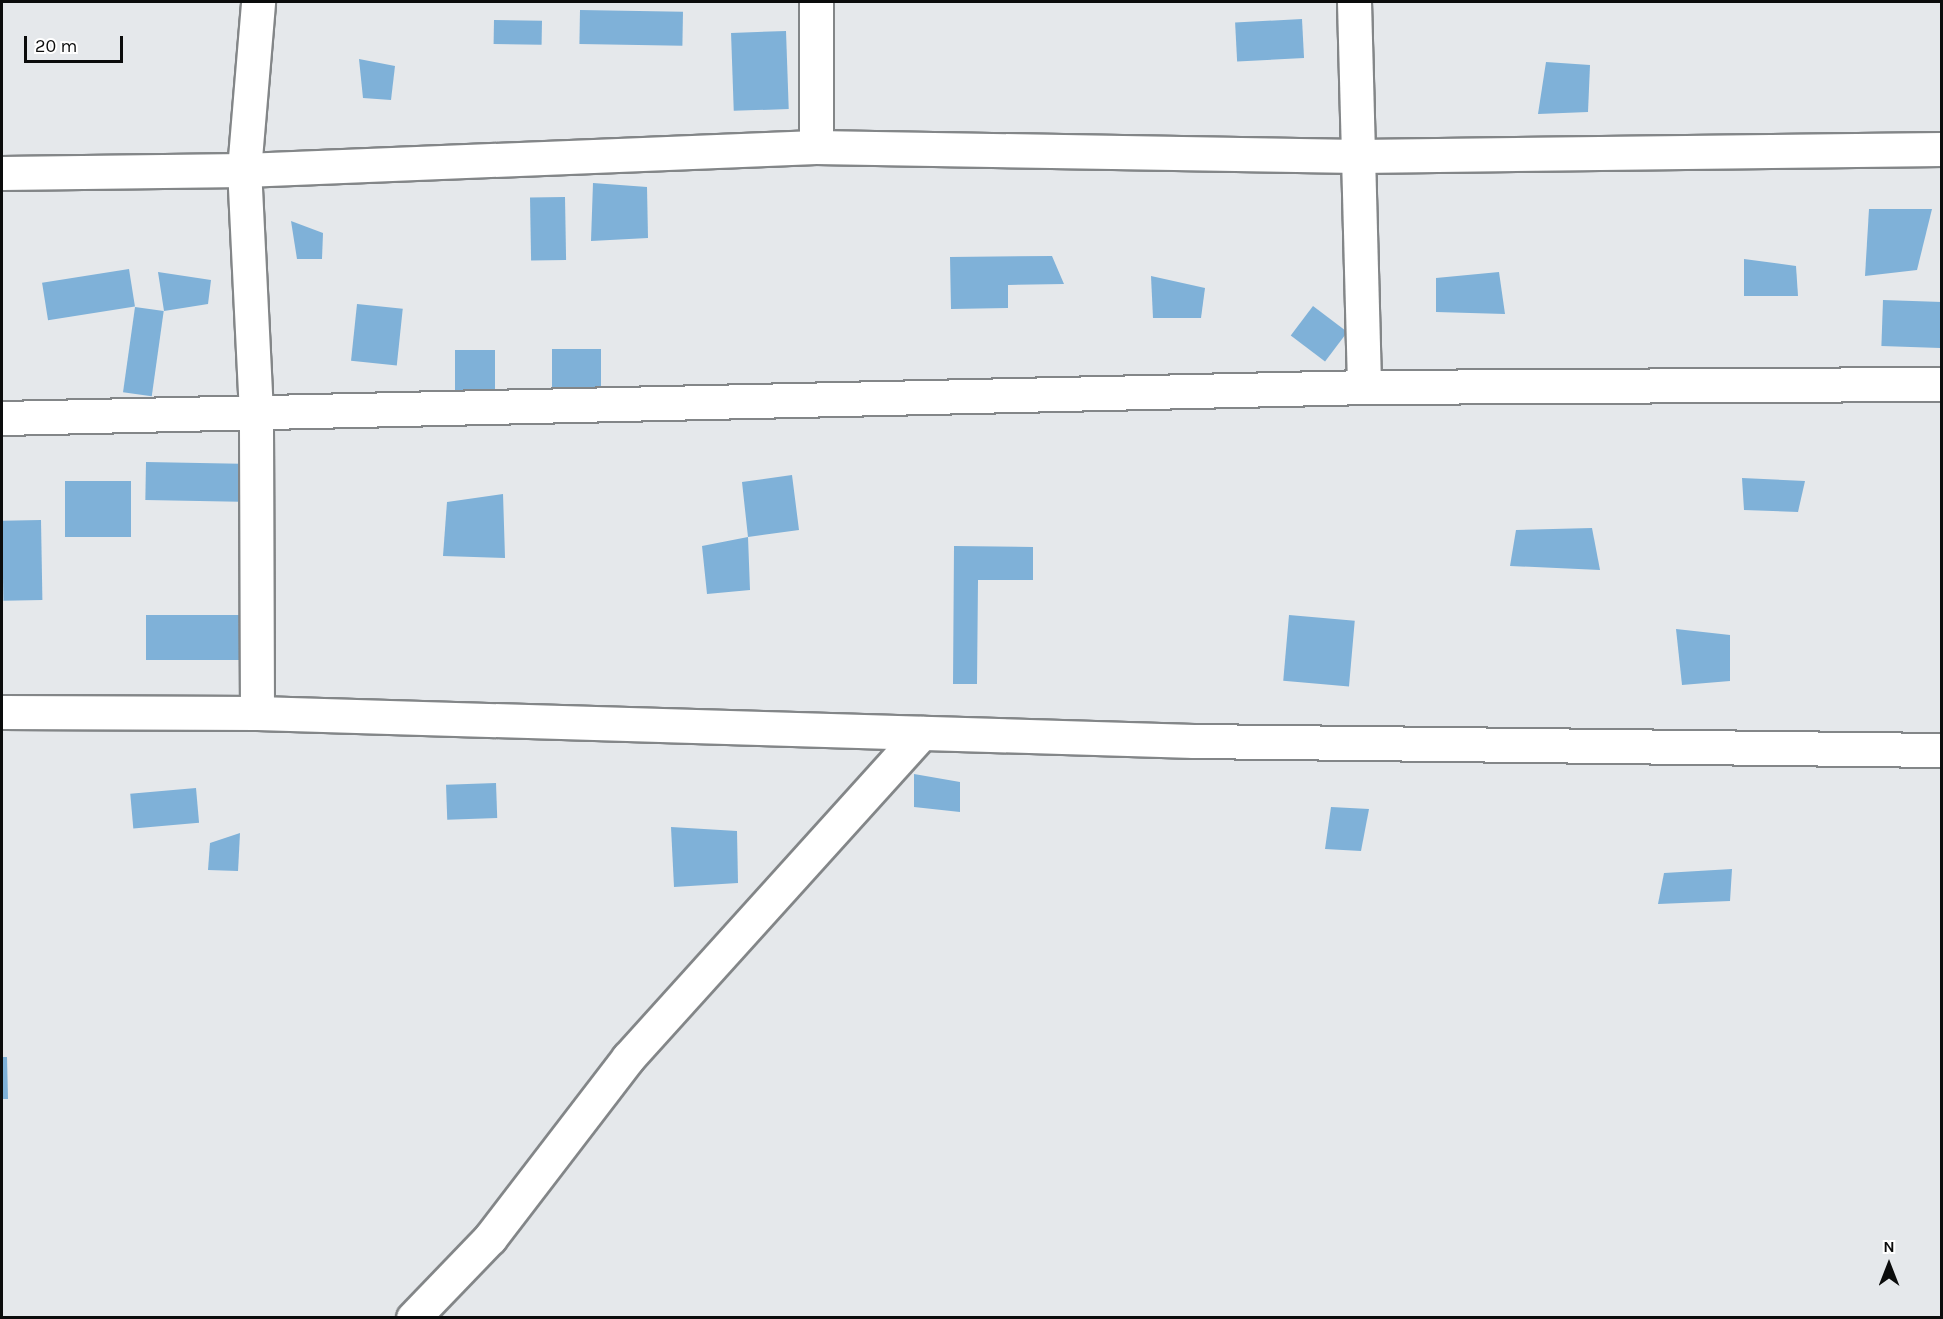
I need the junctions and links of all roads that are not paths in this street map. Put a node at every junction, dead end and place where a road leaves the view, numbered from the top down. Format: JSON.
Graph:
{"nodes":[{"id":1,"x":258,"y":2,"type":"edge"},
{"id":2,"x":816,"y":2,"type":"edge"},
{"id":3,"x":1354,"y":2,"type":"edge"},
{"id":4,"x":816,"y":147,"type":"junction"},
{"id":5,"x":1941,"y":149,"type":"edge"},
{"id":6,"x":1358,"y":156,"type":"junction"},
{"id":7,"x":244,"y":170,"type":"junction"},
{"id":8,"x":2,"y":173,"type":"edge"},
{"id":9,"x":1941,"y":384,"type":"edge"},
{"id":10,"x":1364,"y":387,"type":"junction"},
{"id":11,"x":256,"y":413,"type":"junction"},
{"id":12,"x":2,"y":418,"type":"edge"},
{"id":13,"x":2,"y":712,"type":"edge"},
{"id":14,"x":257,"y":713,"type":"junction"},
{"id":15,"x":922,"y":733,"type":"junction"},
{"id":16,"x":1941,"y":750,"type":"edge"},
{"id":17,"x":413,"y":1317,"type":"edge"}],
"edges":[{"from":1,"to":7,"type":"street"},
{"from":2,"to":4,"type":"street"},
{"from":3,"to":6,"type":"street"},
{"from":4,"to":6,"type":"street"},
{"from":4,"to":7,"type":"street"},
{"from":5,"to":6,"type":"street"},
{"from":6,"to":10,"type":"street"},
{"from":7,"to":8,"type":"street"},
{"from":7,"to":11,"type":"street"},
{"from":9,"to":10,"type":"street"},
{"from":10,"to":11,"type":"street"},
{"from":11,"to":12,"type":"street"},
{"from":11,"to":14,"type":"street"},
{"from":13,"to":14,"type":"street"},
{"from":14,"to":15,"type":"street"},
{"from":15,"to":16,"type":"street"},
{"from":15,"to":17,"type":"street"}]}
